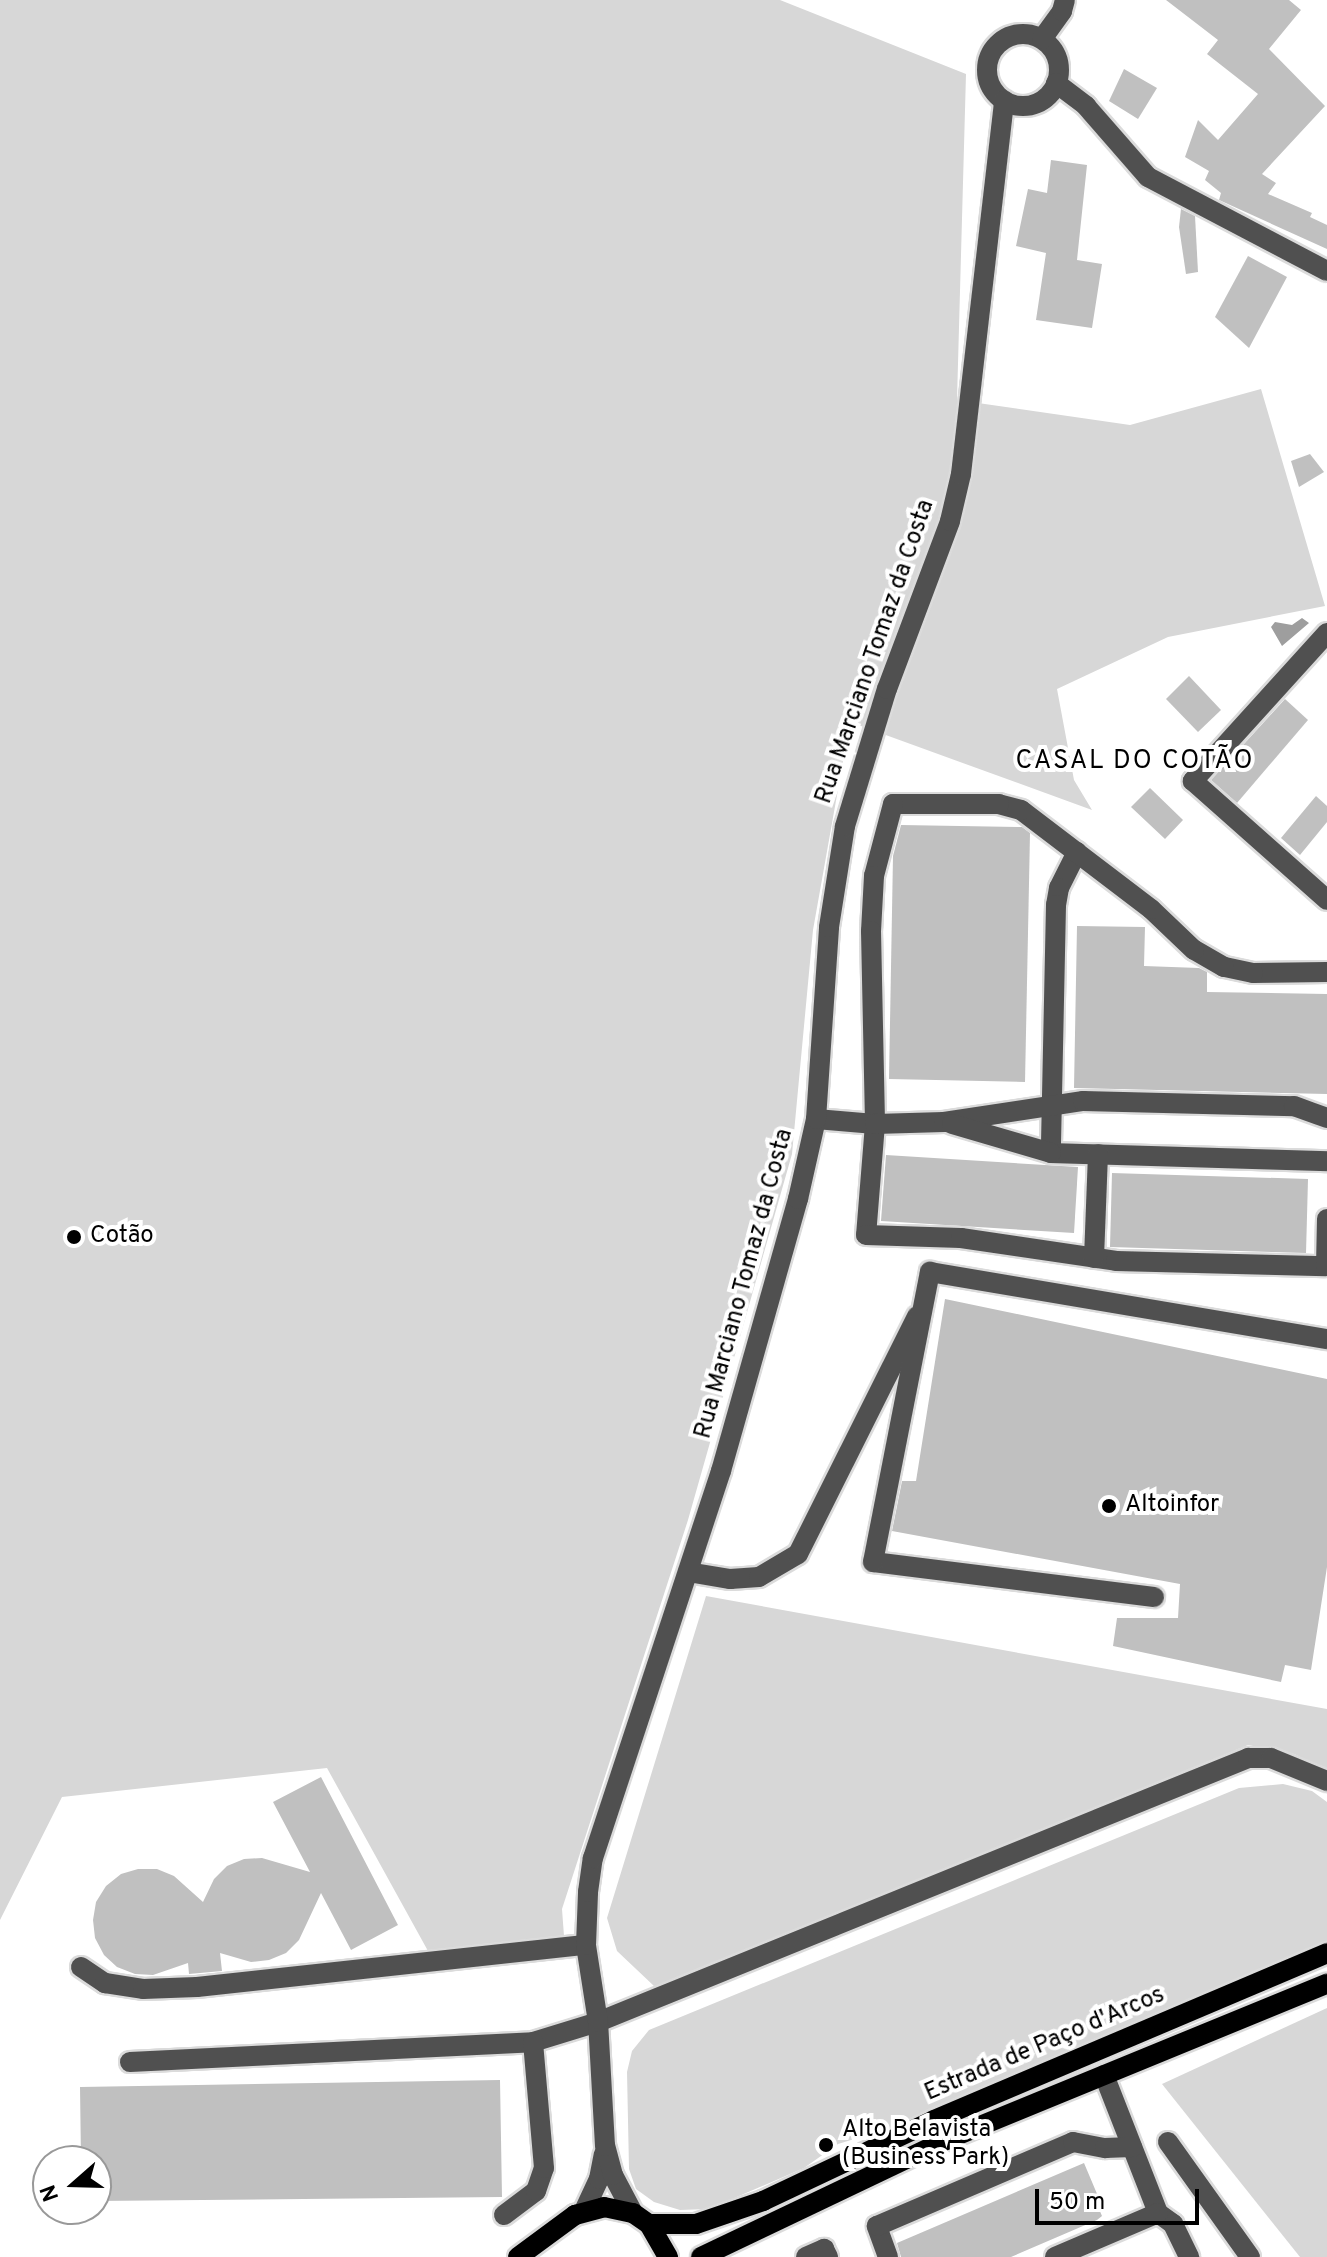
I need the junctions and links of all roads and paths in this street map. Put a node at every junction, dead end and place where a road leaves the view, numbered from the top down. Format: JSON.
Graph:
{"nodes":[{"id":1,"x":1065,"y":0,"type":"edge"},
{"id":2,"x":1042,"y":39,"type":"junction"},
{"id":3,"x":1056,"y":83,"type":"junction"},
{"id":4,"x":1004,"y":100,"type":"junction"},
{"id":5,"x":1327,"y":271,"type":"edge"},
{"id":6,"x":1327,"y":633,"type":"edge"},
{"id":7,"x":1077,"y":852,"type":"junction"},
{"id":8,"x":1327,"y":900,"type":"edge"},
{"id":9,"x":1327,"y":972,"type":"edge"},
{"id":10,"x":1052,"y":1103,"type":"junction"},
{"id":11,"x":1327,"y":1118,"type":"edge"},
{"id":12,"x":816,"y":1119,"type":"junction"},
{"id":13,"x":944,"y":1122,"type":"junction"},
{"id":14,"x":875,"y":1124,"type":"junction"},
{"id":15,"x":1051,"y":1153,"type":"junction"},
{"id":16,"x":1098,"y":1154,"type":"junction"},
{"id":17,"x":1327,"y":1161,"type":"edge"},
{"id":18,"x":1327,"y":1219,"type":"edge"},
{"id":19,"x":1094,"y":1258,"type":"junction"},
{"id":20,"x":1326,"y":1266,"type":"edge"},
{"id":21,"x":924,"y":1308,"type":"junction"},
{"id":22,"x":1327,"y":1339,"type":"edge"},
{"id":23,"x":688,"y":1572,"type":"junction"},
{"id":24,"x":1154,"y":1597,"type":"dead end"},
{"id":25,"x":1327,"y":1781,"type":"edge"},
{"id":26,"x":586,"y":1945,"type":"junction"},
{"id":27,"x":1327,"y":1953,"type":"edge"},
{"id":28,"x":81,"y":1967,"type":"dead end"},
{"id":29,"x":1327,"y":1984,"type":"edge"},
{"id":30,"x":598,"y":2022,"type":"junction"},
{"id":31,"x":533,"y":2042,"type":"junction"},
{"id":32,"x":130,"y":2062,"type":"dead end"},
{"id":33,"x":1104,"y":2075,"type":"junction"},
{"id":34,"x":1168,"y":2142,"type":"dead end"},
{"id":35,"x":605,"y":2146,"type":"junction"},
{"id":36,"x":1132,"y":2147,"type":"junction"},
{"id":37,"x":584,"y":2211,"type":"junction"},
{"id":38,"x":1158,"y":2213,"type":"junction"},
{"id":39,"x":504,"y":2215,"type":"dead end"},
{"id":40,"x":641,"y":2218,"type":"junction"},
{"id":41,"x":554,"y":2233,"type":"junction"},
{"id":42,"x":518,"y":2257,"type":"edge"},
{"id":43,"x":543,"y":2257,"type":"edge"},
{"id":44,"x":668,"y":2257,"type":"edge"},
{"id":45,"x":701,"y":2257,"type":"edge"},
{"id":46,"x":806,"y":2257,"type":"edge"},
{"id":47,"x":828,"y":2257,"type":"edge"},
{"id":48,"x":888,"y":2257,"type":"edge"},
{"id":49,"x":1055,"y":2257,"type":"edge"},
{"id":50,"x":1189,"y":2257,"type":"edge"},
{"id":51,"x":1250,"y":2257,"type":"edge"}],
"edges":[{"from":1,"to":2,"type":"street"},
{"from":2,"to":3,"type":"street"},
{"from":2,"to":4,"type":"street"},
{"from":3,"to":4,"type":"street"},
{"from":3,"to":5,"type":"street"},
{"from":4,"to":12,"type":"street","name":"Rua Marciano Tomaz da Costa"},
{"from":6,"to":8,"type":"street"},
{"from":7,"to":9,"type":"street"},
{"from":7,"to":10,"type":"street"},
{"from":7,"to":14,"type":"street"},
{"from":10,"to":11,"type":"street"},
{"from":10,"to":13,"type":"street"},
{"from":10,"to":15,"type":"street"},
{"from":12,"to":14,"type":"street"},
{"from":12,"to":23,"type":"street","name":"Rua Marciano Tomaz da Costa"},
{"from":13,"to":14,"type":"street"},
{"from":13,"to":15,"type":"street"},
{"from":14,"to":19,"type":"street"},
{"from":15,"to":16,"type":"street"},
{"from":16,"to":17,"type":"street"},
{"from":16,"to":19,"type":"street"},
{"from":18,"to":20,"type":"street"},
{"from":19,"to":20,"type":"street"},
{"from":21,"to":22,"type":"street"},
{"from":21,"to":23,"type":"street"},
{"from":21,"to":24,"type":"street"},
{"from":23,"to":26,"type":"street","name":"Rua Marciano Tomaz da Costa"},
{"from":25,"to":30,"type":"street"},
{"from":26,"to":28,"type":"street"},
{"from":26,"to":30,"type":"street","name":"Rua Marciano Tomaz da Costa"},
{"from":27,"to":40,"type":"main road","name":"Estrada de Paço d'Arcos"},
{"from":29,"to":33,"type":"main road","name":"Estrada de Paço d'Arcos"},
{"from":30,"to":31,"type":"street"},
{"from":30,"to":35,"type":"street","name":"Rua Marciano Tomaz da Costa"},
{"from":31,"to":32,"type":"street"},
{"from":31,"to":39,"type":"street"},
{"from":33,"to":36,"type":"street"},
{"from":33,"to":45,"type":"main road","name":"Estrada de Paço d'Arcos"},
{"from":34,"to":51,"type":"street"},
{"from":35,"to":37,"type":"street","name":"Rua Marciano Tomaz da Costa"},
{"from":35,"to":40,"type":"street","name":"Rua Marciano Tomaz da Costa"},
{"from":36,"to":38,"type":"street"},
{"from":36,"to":48,"type":"street"},
{"from":37,"to":40,"type":"main road","name":"Estrada de Paço d'Arcos"},
{"from":37,"to":41,"type":"main road"},
{"from":38,"to":49,"type":"street"},
{"from":38,"to":50,"type":"street"},
{"from":40,"to":44,"type":"main road"},
{"from":41,"to":42,"type":"main road"},
{"from":41,"to":43,"type":"main road"},
{"from":46,"to":47,"type":"street"}]}
